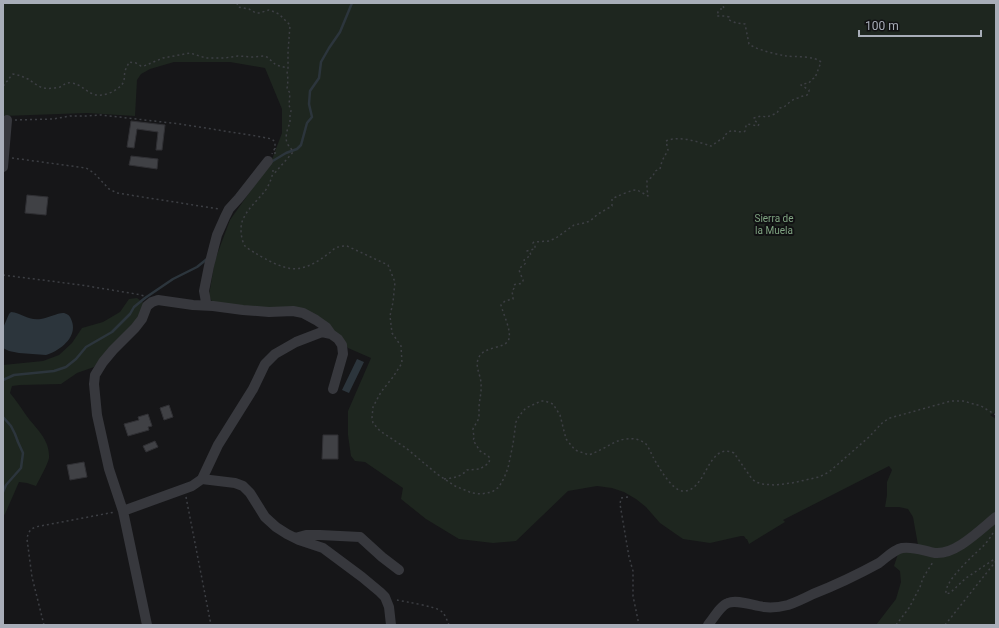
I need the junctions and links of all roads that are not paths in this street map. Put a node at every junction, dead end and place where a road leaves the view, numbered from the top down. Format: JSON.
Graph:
{"nodes":[{"id":1,"x":7,"y":120,"type":"road end"},
{"id":2,"x":4,"y":157,"type":"edge"},
{"id":3,"x":268,"y":161,"type":"road end"},
{"id":4,"x":3,"y":167,"type":"edge"},
{"id":5,"x":203,"y":305,"type":"junction"},
{"id":6,"x":331,"y":334,"type":"junction"},
{"id":7,"x":333,"y":389,"type":"dead end"},
{"id":8,"x":202,"y":479,"type":"junction"},
{"id":9,"x":123,"y":510,"type":"junction"},
{"id":10,"x":996,"y":517,"type":"edge"},
{"id":11,"x":295,"y":538,"type":"junction"},
{"id":12,"x":399,"y":570,"type":"dead end"},
{"id":13,"x":147,"y":625,"type":"edge"},
{"id":14,"x":392,"y":625,"type":"edge"},
{"id":15,"x":708,"y":625,"type":"edge"}],
"edges":[{"from":1,"to":2,"type":"street"},
{"from":2,"to":4,"type":"street"},
{"from":3,"to":5,"type":"street"},
{"from":5,"to":6,"type":"street"},
{"from":5,"to":9,"type":"street"},
{"from":6,"to":7,"type":"street"},
{"from":6,"to":8,"type":"street"},
{"from":8,"to":9,"type":"street"},
{"from":8,"to":11,"type":"street"},
{"from":9,"to":13,"type":"street"},
{"from":10,"to":15,"type":"street"},
{"from":11,"to":12,"type":"street"},
{"from":11,"to":14,"type":"street"}]}
